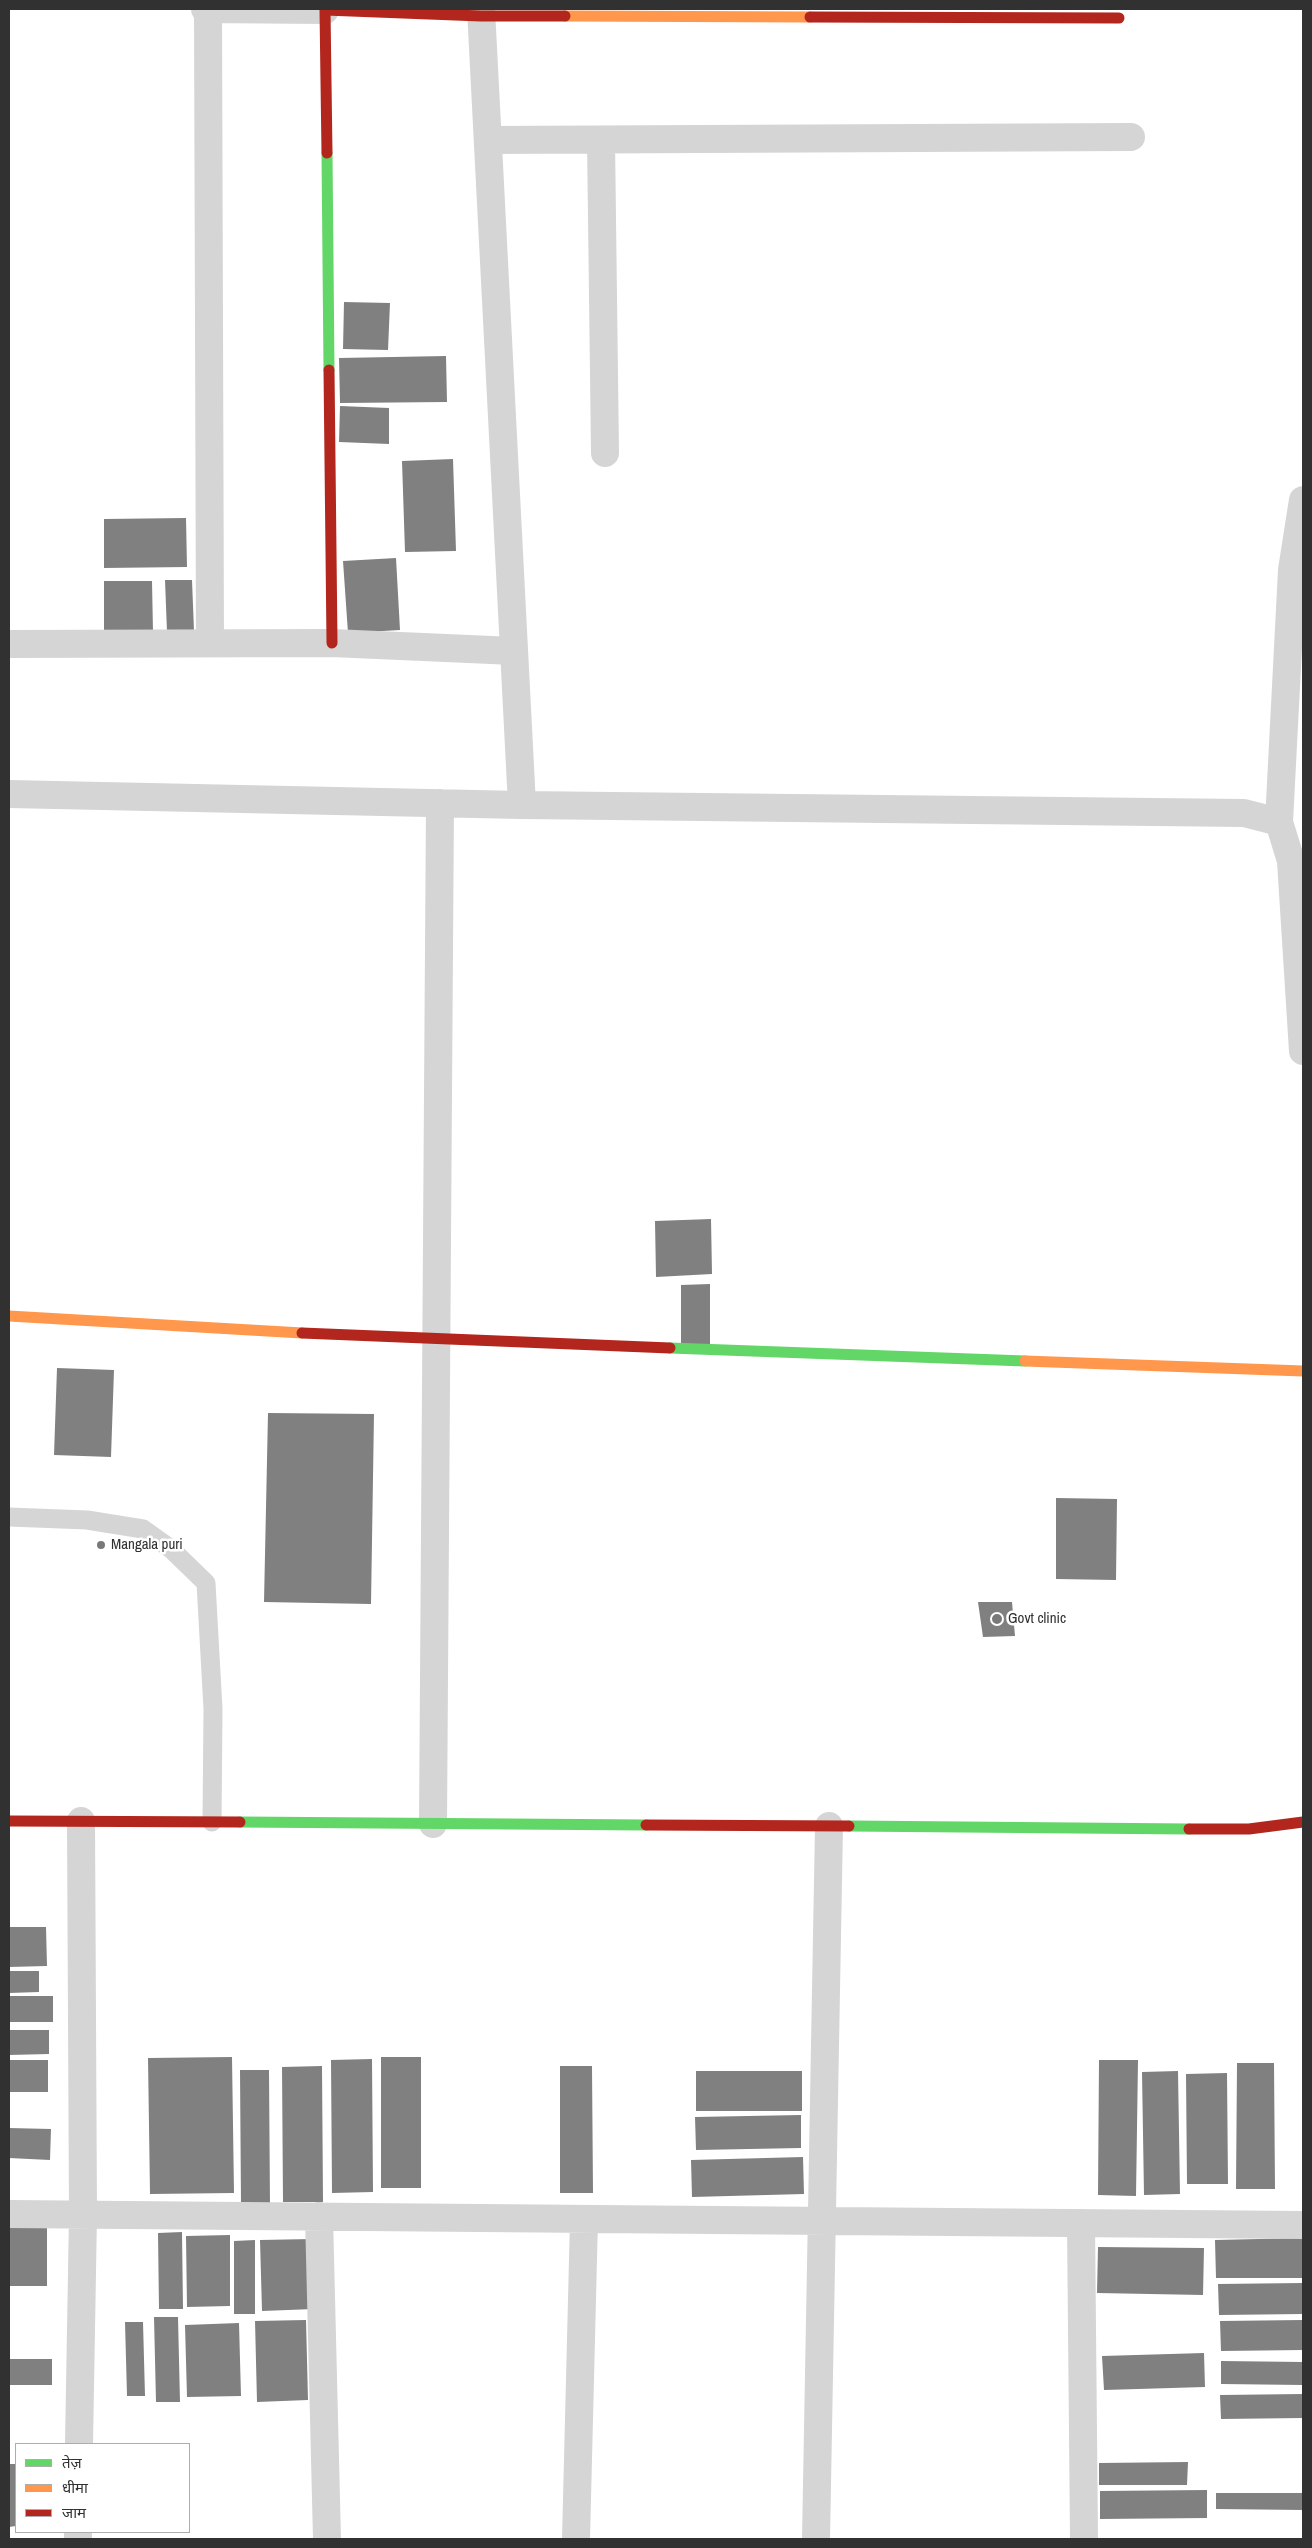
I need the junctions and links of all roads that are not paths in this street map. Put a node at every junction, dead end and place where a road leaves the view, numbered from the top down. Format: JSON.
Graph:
{"nodes":[{"id":1,"x":207,"y":9,"type":"edge"},
{"id":2,"x":325,"y":10,"type":"edge"},
{"id":3,"x":481,"y":12,"type":"edge"},
{"id":4,"x":1119,"y":18,"type":"dead end"},
{"id":5,"x":1131,"y":137,"type":"dead end"},
{"id":6,"x":488,"y":140,"type":"junction"},
{"id":7,"x":601,"y":140,"type":"junction"},
{"id":8,"x":605,"y":453,"type":"dead end"},
{"id":9,"x":1303,"y":500,"type":"edge"},
{"id":10,"x":210,"y":643,"type":"junction"},
{"id":11,"x":332,"y":643,"type":"junction"},
{"id":12,"x":9,"y":644,"type":"edge"},
{"id":13,"x":514,"y":651,"type":"junction"},
{"id":14,"x":9,"y":794,"type":"edge"},
{"id":15,"x":440,"y":803,"type":"junction"},
{"id":16,"x":522,"y":805,"type":"junction"},
{"id":17,"x":1279,"y":822,"type":"junction"},
{"id":18,"x":1301,"y":1004,"type":"edge"},
{"id":19,"x":1303,"y":1051,"type":"edge"},
{"id":20,"x":9,"y":1316,"type":"edge"},
{"id":21,"x":436,"y":1338,"type":"junction"},
{"id":22,"x":1303,"y":1371,"type":"edge"},
{"id":23,"x":9,"y":1517,"type":"edge"},
{"id":24,"x":9,"y":1821,"type":"edge"},
{"id":25,"x":81,"y":1821,"type":"junction"},
{"id":26,"x":212,"y":1822,"type":"junction"},
{"id":27,"x":1303,"y":1822,"type":"edge"},
{"id":28,"x":433,"y":1824,"type":"junction"},
{"id":29,"x":829,"y":1826,"type":"junction"},
{"id":30,"x":9,"y":2214,"type":"edge"},
{"id":31,"x":83,"y":2214,"type":"junction"},
{"id":32,"x":319,"y":2216,"type":"junction"},
{"id":33,"x":584,"y":2219,"type":"junction"},
{"id":34,"x":822,"y":2221,"type":"junction"},
{"id":35,"x":1081,"y":2223,"type":"junction"},
{"id":36,"x":1303,"y":2225,"type":"edge"},
{"id":37,"x":79,"y":2443,"type":"edge"},
{"id":38,"x":327,"y":2539,"type":"edge"},
{"id":39,"x":576,"y":2539,"type":"edge"},
{"id":40,"x":816,"y":2539,"type":"edge"},
{"id":41,"x":1084,"y":2539,"type":"edge"}],
"edges":[{"from":1,"to":2,"type":"street"},
{"from":1,"to":10,"type":"street"},
{"from":2,"to":3,"type":"street"},
{"from":2,"to":11,"type":"street"},
{"from":3,"to":4,"type":"street"},
{"from":3,"to":6,"type":"street"},
{"from":5,"to":7,"type":"street"},
{"from":6,"to":7,"type":"street"},
{"from":6,"to":13,"type":"street"},
{"from":7,"to":8,"type":"street"},
{"from":9,"to":17,"type":"street"},
{"from":10,"to":11,"type":"street"},
{"from":10,"to":12,"type":"street"},
{"from":11,"to":13,"type":"street"},
{"from":13,"to":16,"type":"street"},
{"from":14,"to":15,"type":"street"},
{"from":15,"to":16,"type":"street"},
{"from":15,"to":21,"type":"street"},
{"from":16,"to":17,"type":"street"},
{"from":17,"to":18,"type":"street"},
{"from":18,"to":19,"type":"street"},
{"from":20,"to":21,"type":"street"},
{"from":21,"to":22,"type":"street"},
{"from":21,"to":28,"type":"street"},
{"from":23,"to":26,"type":"lane"},
{"from":24,"to":25,"type":"street"},
{"from":25,"to":26,"type":"street"},
{"from":25,"to":31,"type":"street"},
{"from":26,"to":28,"type":"street"},
{"from":27,"to":29,"type":"street"},
{"from":28,"to":29,"type":"street"},
{"from":29,"to":34,"type":"street"},
{"from":30,"to":31,"type":"street"},
{"from":31,"to":32,"type":"street"},
{"from":31,"to":37,"type":"street"},
{"from":32,"to":33,"type":"street"},
{"from":32,"to":38,"type":"street"},
{"from":33,"to":34,"type":"street"},
{"from":33,"to":39,"type":"street"},
{"from":34,"to":35,"type":"street"},
{"from":34,"to":40,"type":"street"},
{"from":35,"to":36,"type":"street"},
{"from":35,"to":41,"type":"street"}]}
